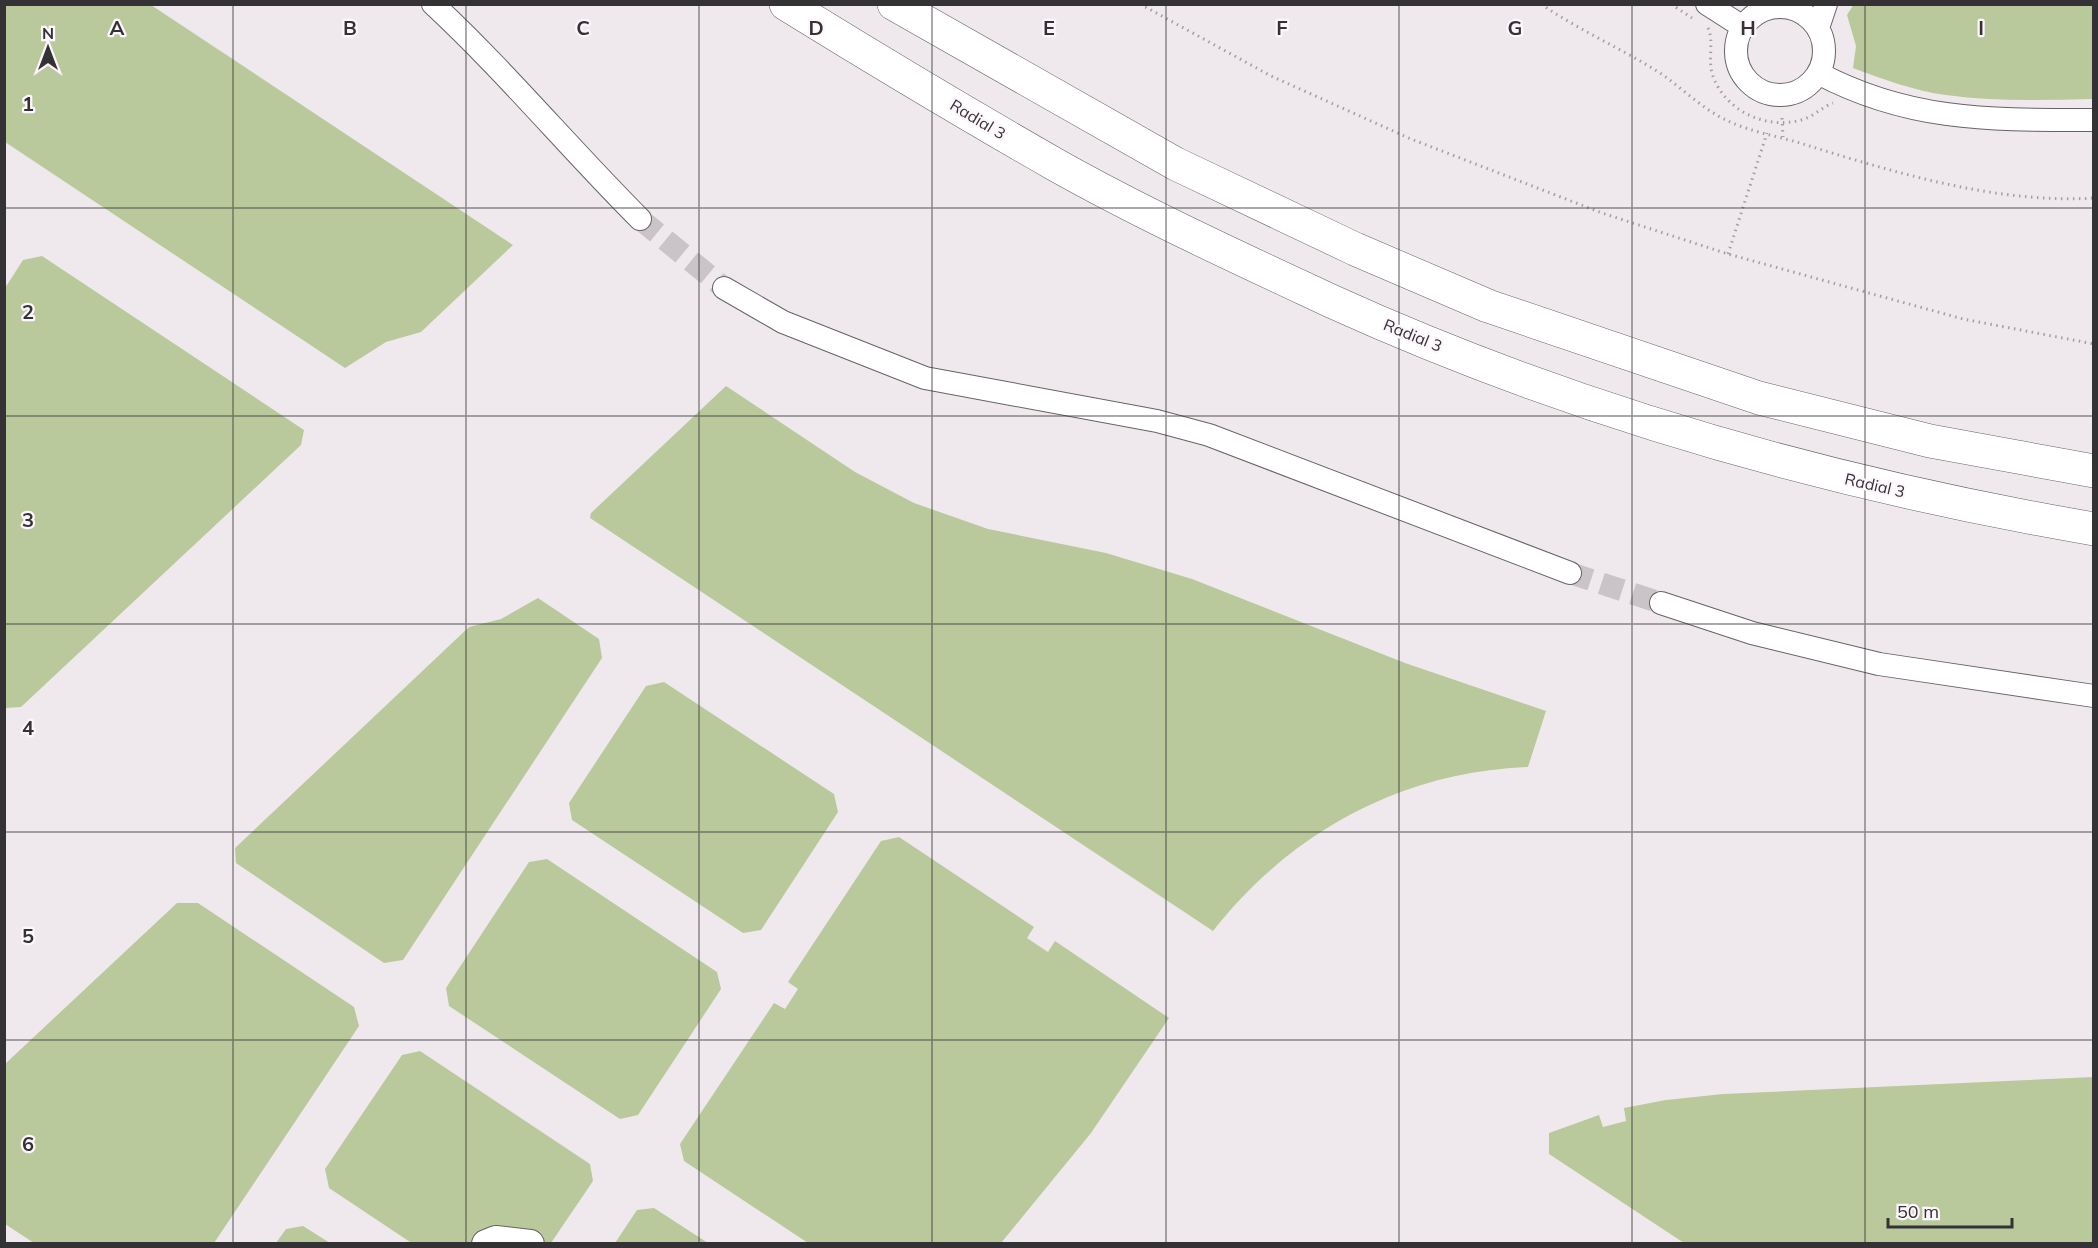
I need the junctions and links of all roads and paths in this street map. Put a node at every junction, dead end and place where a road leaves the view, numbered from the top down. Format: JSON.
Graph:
{"nodes":[{"id":1,"x":433,"y":4,"type":"edge"},
{"id":2,"x":786,"y":4,"type":"edge"},
{"id":3,"x":894,"y":4,"type":"edge"},
{"id":4,"x":1140,"y":4,"type":"edge"},
{"id":5,"x":1541,"y":4,"type":"edge"},
{"id":6,"x":1707,"y":4,"type":"edge"},
{"id":7,"x":1826,"y":4,"type":"edge"},
{"id":8,"x":1791,"y":6,"type":"edge"},
{"id":9,"x":1743,"y":27,"type":"junction"},
{"id":10,"x":1818,"y":28,"type":"junction"},
{"id":11,"x":1818,"y":73,"type":"junction"},
{"id":12,"x":1782,"y":118,"type":"dead end"},
{"id":13,"x":2094,"y":120,"type":"edge"},
{"id":14,"x":1767,"y":133,"type":"junction"},
{"id":15,"x":1783,"y":138,"type":"junction"},
{"id":16,"x":2094,"y":198,"type":"edge"},
{"id":17,"x":640,"y":219,"type":"tunnel mouth"},
{"id":18,"x":1728,"y":254,"type":"junction"},
{"id":19,"x":724,"y":288,"type":"tunnel mouth"},
{"id":20,"x":2094,"y":344,"type":"edge"},
{"id":21,"x":2094,"y":471,"type":"edge"},
{"id":22,"x":2094,"y":529,"type":"edge"},
{"id":23,"x":1570,"y":573,"type":"tunnel mouth"},
{"id":24,"x":1662,"y":603,"type":"tunnel mouth"},
{"id":25,"x":2094,"y":696,"type":"edge"},
{"id":26,"x":486,"y":1244,"type":"edge"},
{"id":27,"x":530,"y":1244,"type":"edge"}],
"edges":[{"from":1,"to":17,"type":"street"},
{"from":2,"to":22,"type":"highway","name":"Radial 3"},
{"from":3,"to":21,"type":"highway"},
{"from":4,"to":18,"type":"path"},
{"from":5,"to":14,"type":"path"},
{"from":6,"to":9,"type":"street"},
{"from":7,"to":10,"type":"street"},
{"from":8,"to":9,"type":"street"},
{"from":8,"to":10,"type":"street"},
{"from":9,"to":11,"type":"street"},
{"from":10,"to":11,"type":"street"},
{"from":11,"to":13,"type":"street"},
{"from":12,"to":15,"type":"path"},
{"from":14,"to":15,"type":"path"},
{"from":14,"to":18,"type":"path"},
{"from":15,"to":16,"type":"path"},
{"from":18,"to":20,"type":"path"},
{"from":19,"to":23,"type":"street"},
{"from":24,"to":25,"type":"street"},
{"from":26,"to":27,"type":"main road"}]}
